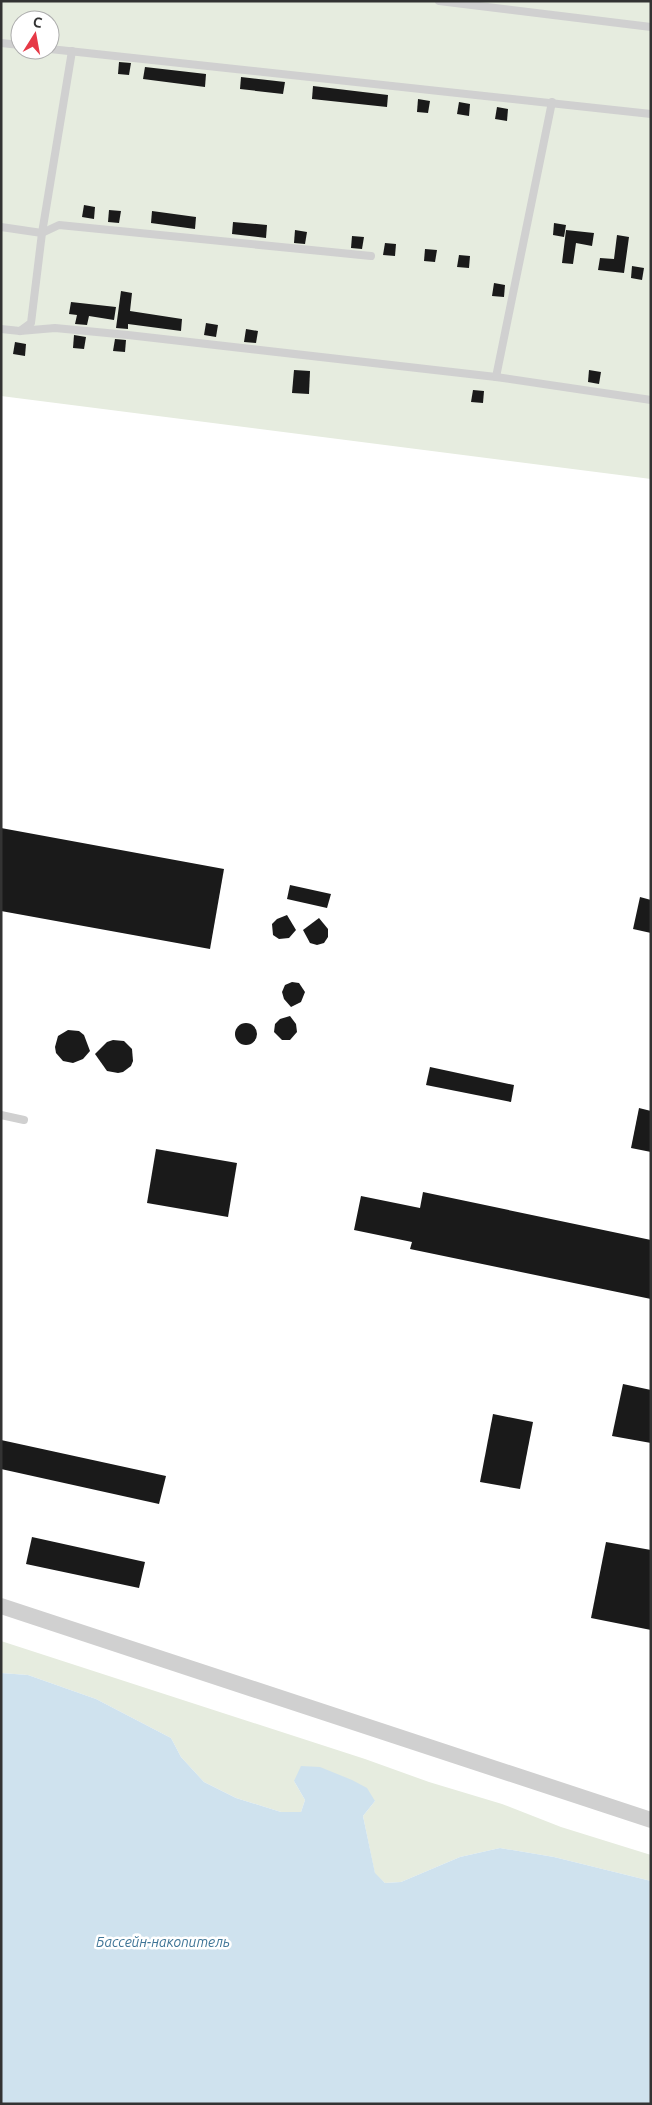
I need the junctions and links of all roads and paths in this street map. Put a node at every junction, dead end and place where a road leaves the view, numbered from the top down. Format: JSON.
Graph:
{"nodes":[{"id":1,"x":439,"y":1,"type":"edge"},
{"id":2,"x":651,"y":27,"type":"edge"},
{"id":3,"x":60,"y":50,"type":"edge"},
{"id":4,"x":72,"y":51,"type":"junction"},
{"id":5,"x":552,"y":102,"type":"junction"},
{"id":6,"x":651,"y":114,"type":"edge"},
{"id":7,"x":1,"y":227,"type":"edge"},
{"id":8,"x":42,"y":233,"type":"junction"},
{"id":9,"x":371,"y":256,"type":"dead end"},
{"id":10,"x":1,"y":329,"type":"edge"},
{"id":11,"x":20,"y":331,"type":"junction"},
{"id":12,"x":496,"y":377,"type":"junction"},
{"id":13,"x":651,"y":400,"type":"edge"},
{"id":14,"x":1,"y":1116,"type":"edge"},
{"id":15,"x":24,"y":1120,"type":"dead end"},
{"id":16,"x":1,"y":1606,"type":"edge"},
{"id":17,"x":651,"y":1820,"type":"edge"}],
"edges":[{"from":1,"to":2,"type":"lane"},
{"from":3,"to":4,"type":"lane"},
{"from":4,"to":5,"type":"lane"},
{"from":4,"to":8,"type":"lane"},
{"from":5,"to":6,"type":"lane"},
{"from":5,"to":12,"type":"lane"},
{"from":7,"to":8,"type":"lane"},
{"from":8,"to":9,"type":"lane"},
{"from":8,"to":11,"type":"lane"},
{"from":10,"to":11,"type":"lane"},
{"from":11,"to":12,"type":"lane"},
{"from":12,"to":13,"type":"lane"},
{"from":14,"to":15,"type":"lane"},
{"from":16,"to":17,"type":"street"}]}
